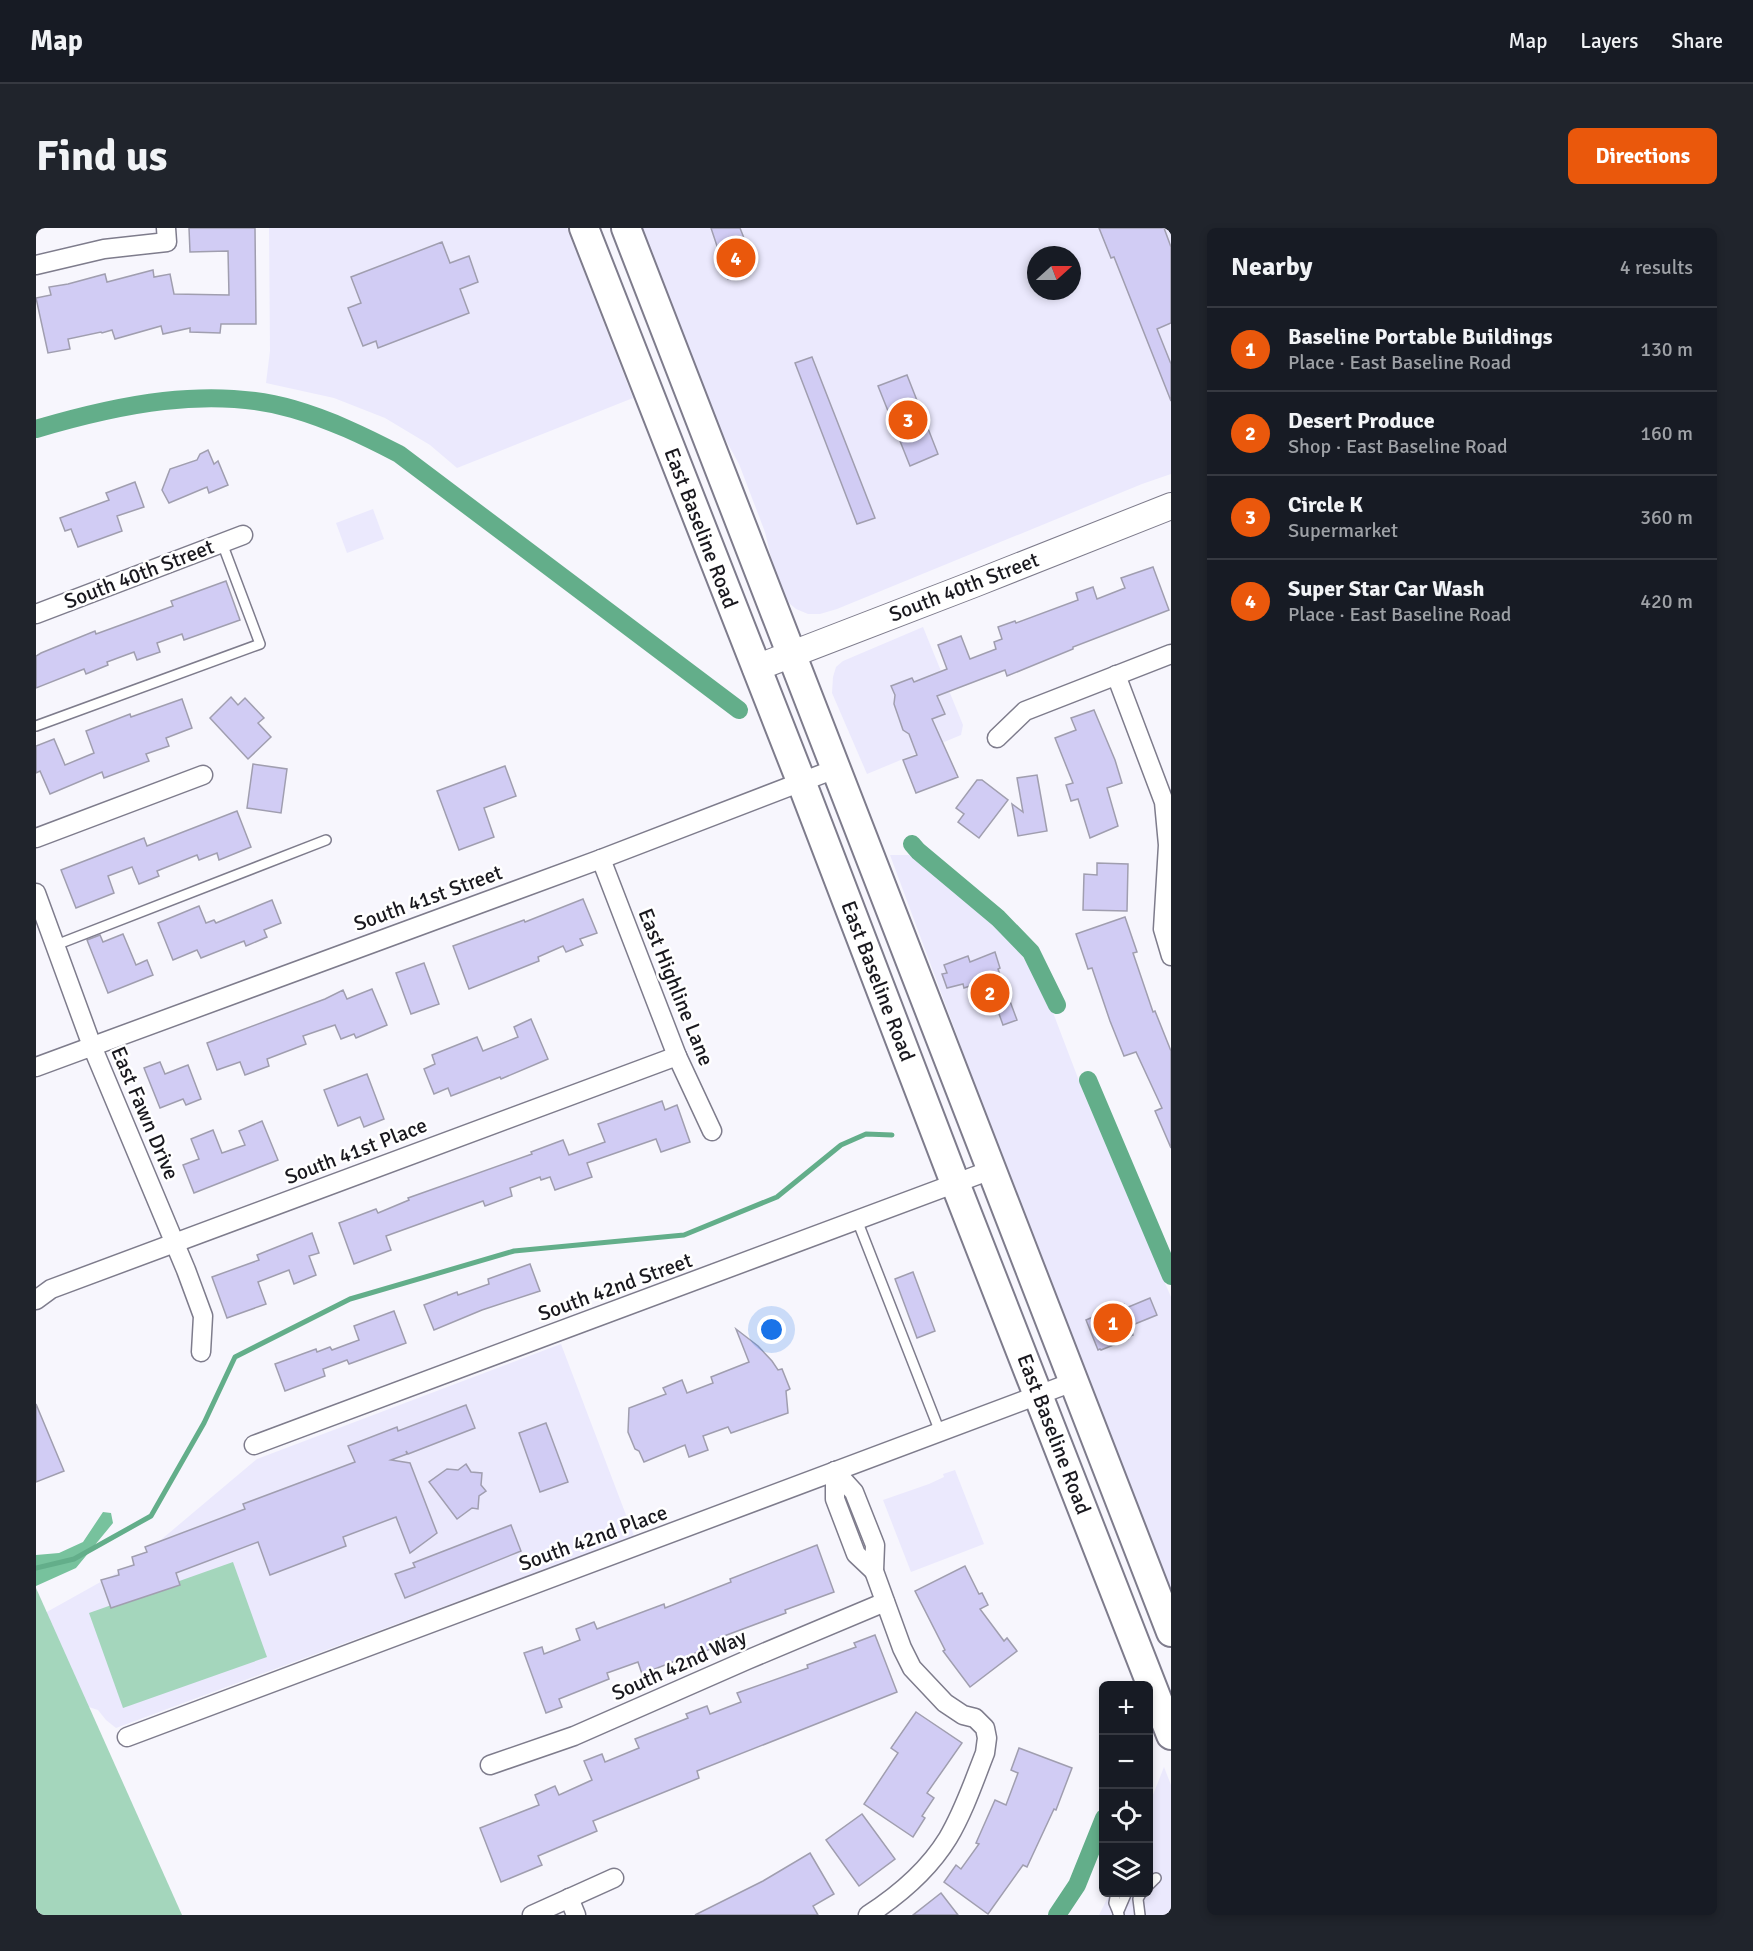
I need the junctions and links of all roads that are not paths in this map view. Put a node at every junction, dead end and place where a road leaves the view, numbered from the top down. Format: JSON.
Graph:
{"nodes":[{"id":1,"x":584,"y":228,"type":"edge"},
{"id":2,"x":626,"y":228,"type":"edge"},
{"id":3,"x":166,"y":235,"type":"edge"},
{"id":4,"x":36,"y":265,"type":"edge"},
{"id":5,"x":662,"y":325,"type":"junction"},
{"id":6,"x":626,"y":336,"type":"junction"},
{"id":7,"x":1171,"y":506,"type":"edge"},
{"id":8,"x":243,"y":535,"type":"dead end"},
{"id":9,"x":222,"y":543,"type":"junction"},
{"id":10,"x":36,"y":614,"type":"edge"},
{"id":11,"x":790,"y":654,"type":"junction"},
{"id":12,"x":1171,"y":654,"type":"edge"},
{"id":13,"x":756,"y":668,"type":"junction"},
{"id":14,"x":1116,"y":675,"type":"junction"},
{"id":15,"x":36,"y":726,"type":"edge"},
{"id":16,"x":997,"y":738,"type":"dead end"},
{"id":17,"x":834,"y":769,"type":"junction"},
{"id":18,"x":203,"y":775,"type":"dead end"},
{"id":19,"x":801,"y":781,"type":"junction"},
{"id":20,"x":36,"y":838,"type":"edge"},
{"id":21,"x":326,"y":840,"type":"dead end"},
{"id":22,"x":602,"y":859,"type":"junction"},
{"id":23,"x":36,"y":893,"type":"edge"},
{"id":24,"x":56,"y":945,"type":"junction"},
{"id":25,"x":1171,"y":956,"type":"edge"},
{"id":26,"x":92,"y":1046,"type":"junction"},
{"id":27,"x":677,"y":1056,"type":"junction"},
{"id":28,"x":36,"y":1067,"type":"edge"},
{"id":29,"x":712,"y":1131,"type":"dead end"},
{"id":30,"x":990,"y":1170,"type":"junction"},
{"id":31,"x":955,"y":1183,"type":"junction"},
{"id":32,"x":857,"y":1220,"type":"junction"},
{"id":33,"x":174,"y":1244,"type":"junction"},
{"id":34,"x":44,"y":1286,"type":"edge"},
{"id":35,"x":36,"y":1300,"type":"edge"},
{"id":36,"x":201,"y":1352,"type":"dead end"},
{"id":37,"x":1073,"y":1382,"type":"junction"},
{"id":38,"x":1039,"y":1395,"type":"junction"},
{"id":39,"x":940,"y":1432,"type":"junction"},
{"id":40,"x":254,"y":1445,"type":"dead end"},
{"id":41,"x":835,"y":1471,"type":"junction"},
{"id":42,"x":871,"y":1534,"type":"junction"},
{"id":43,"x":851,"y":1542,"type":"junction"},
{"id":44,"x":874,"y":1571,"type":"junction"},
{"id":45,"x":1158,"y":1600,"type":"junction"},
{"id":46,"x":885,"y":1602,"type":"junction"},
{"id":47,"x":1124,"y":1614,"type":"junction"},
{"id":48,"x":1171,"y":1632,"type":"edge"},
{"id":49,"x":1170,"y":1727,"type":"edge"},
{"id":50,"x":128,"y":1737,"type":"dead end"},
{"id":51,"x":490,"y":1765,"type":"dead end"},
{"id":52,"x":614,"y":1878,"type":"dead end"},
{"id":53,"x":1156,"y":1878,"type":"dead end"},
{"id":54,"x":1153,"y":1881,"type":"edge"},
{"id":55,"x":1115,"y":1897,"type":"edge"},
{"id":56,"x":1125,"y":1897,"type":"edge"},
{"id":57,"x":1139,"y":1897,"type":"edge"},
{"id":58,"x":573,"y":1907,"type":"edge"},
{"id":59,"x":1118,"y":1914,"type":"edge"},
{"id":60,"x":532,"y":1915,"type":"edge"},
{"id":61,"x":868,"y":1915,"type":"edge"},
{"id":62,"x":1140,"y":1915,"type":"edge"}],
"edges":[{"from":1,"to":6,"type":"main road","name":"East Baseline Road"},
{"from":2,"to":5,"type":"main road","name":"East Baseline Road"},
{"from":3,"to":4,"type":"street"},
{"from":5,"to":6,"type":"main road"},
{"from":5,"to":11,"type":"main road","name":"East Baseline Road"},
{"from":6,"to":13,"type":"main road","name":"East Baseline Road"},
{"from":7,"to":11,"type":"main road","name":"South 40th Street"},
{"from":8,"to":9,"type":"street","name":"South 40th Street"},
{"from":9,"to":10,"type":"street","name":"South 40th Street"},
{"from":9,"to":15,"type":"lane"},
{"from":11,"to":13,"type":"main road","name":"South 40th Street"},
{"from":11,"to":17,"type":"main road","name":"East Baseline Road"},
{"from":12,"to":14,"type":"street"},
{"from":13,"to":19,"type":"main road","name":"East Baseline Road"},
{"from":14,"to":16,"type":"street"},
{"from":14,"to":25,"type":"street"},
{"from":17,"to":19,"type":"street","name":"South 41st Street"},
{"from":17,"to":30,"type":"main road","name":"East Baseline Road"},
{"from":18,"to":20,"type":"street"},
{"from":19,"to":22,"type":"street","name":"South 41st Street"},
{"from":19,"to":31,"type":"main road","name":"East Baseline Road"},
{"from":21,"to":24,"type":"lane"},
{"from":22,"to":26,"type":"street","name":"South 41st Street"},
{"from":22,"to":27,"type":"street","name":"East Highline Lane"},
{"from":23,"to":24,"type":"street","name":"East Fawn Drive"},
{"from":24,"to":26,"type":"street","name":"East Fawn Drive"},
{"from":26,"to":28,"type":"street","name":"South 41st Street"},
{"from":26,"to":33,"type":"street","name":"East Fawn Drive"},
{"from":27,"to":29,"type":"street","name":"East Highline Lane"},
{"from":27,"to":33,"type":"street","name":"South 41st Place"},
{"from":30,"to":31,"type":"street","name":"South 42nd Street"},
{"from":30,"to":37,"type":"main road","name":"East Baseline Road"},
{"from":31,"to":32,"type":"street","name":"South 42nd Street"},
{"from":31,"to":38,"type":"main road","name":"East Baseline Road"},
{"from":32,"to":39,"type":"lane"},
{"from":32,"to":40,"type":"street","name":"South 42nd Street"},
{"from":33,"to":34,"type":"street","name":"South 41st Place"},
{"from":33,"to":36,"type":"street","name":"East Fawn Drive"},
{"from":34,"to":35,"type":"street","name":"South 41st Place"},
{"from":37,"to":38,"type":"street","name":"South 42nd Place"},
{"from":37,"to":45,"type":"main road","name":"East Baseline Road"},
{"from":38,"to":39,"type":"street","name":"South 42nd Place"},
{"from":38,"to":47,"type":"main road","name":"East Baseline Road"},
{"from":39,"to":41,"type":"street","name":"South 42nd Place"},
{"from":41,"to":42,"type":"street"},
{"from":41,"to":43,"type":"street"},
{"from":41,"to":50,"type":"street","name":"South 42nd Place"},
{"from":42,"to":43,"type":"street"},
{"from":42,"to":44,"type":"street"},
{"from":43,"to":44,"type":"street"},
{"from":44,"to":46,"type":"street"},
{"from":45,"to":47,"type":"main road"},
{"from":45,"to":48,"type":"main road","name":"East Baseline Road"},
{"from":46,"to":51,"type":"street","name":"South 42nd Way"},
{"from":46,"to":61,"type":"street"},
{"from":47,"to":49,"type":"main road","name":"East Baseline Road"},
{"from":52,"to":58,"type":"street"},
{"from":53,"to":54,"type":"lane"},
{"from":55,"to":59,"type":"lane"},
{"from":56,"to":59,"type":"lane"},
{"from":57,"to":62,"type":"lane"},
{"from":58,"to":60,"type":"street"}]}
